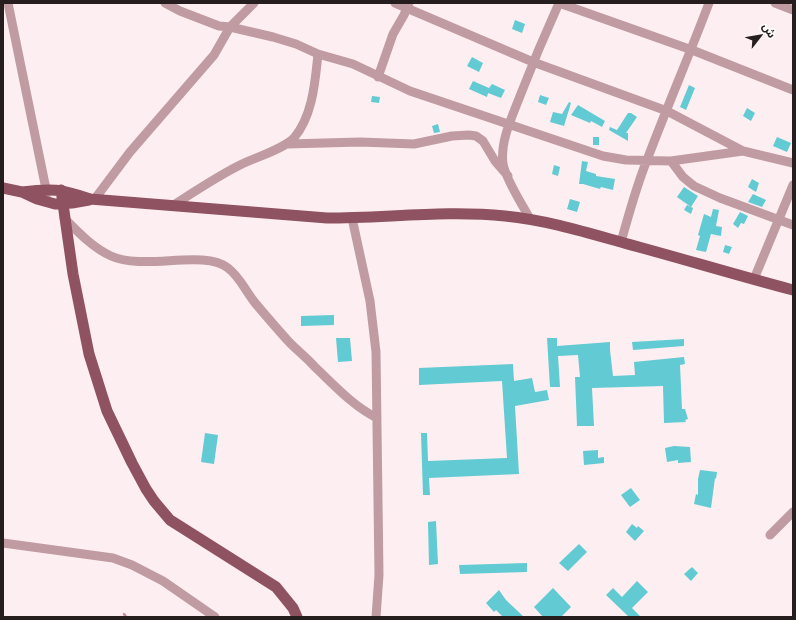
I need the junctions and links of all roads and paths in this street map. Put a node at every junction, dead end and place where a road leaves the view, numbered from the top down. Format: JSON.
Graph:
{"nodes":[{"id":1,"x":8,"y":3,"type":"edge"},
{"id":2,"x":165,"y":3,"type":"edge"},
{"id":3,"x":254,"y":3,"type":"edge"},
{"id":4,"x":394,"y":3,"type":"edge"},
{"id":5,"x":559,"y":3,"type":"edge"},
{"id":6,"x":709,"y":3,"type":"edge"},
{"id":7,"x":775,"y":3,"type":"edge"},
{"id":8,"x":408,"y":5,"type":"edge"},
{"id":9,"x":793,"y":10,"type":"edge"},
{"id":10,"x":230,"y":27,"type":"junction"},
{"id":11,"x":692,"y":50,"type":"junction"},
{"id":12,"x":318,"y":54,"type":"junction"},
{"id":13,"x":533,"y":62,"type":"junction"},
{"id":14,"x":378,"y":76,"type":"junction"},
{"id":15,"x":793,"y":90,"type":"edge"},
{"id":16,"x":667,"y":110,"type":"junction"},
{"id":17,"x":509,"y":124,"type":"junction"},
{"id":18,"x":288,"y":144,"type":"junction"},
{"id":19,"x":743,"y":152,"type":"junction"},
{"id":20,"x":646,"y":160,"type":"junction"},
{"id":21,"x":672,"y":161,"type":"junction"},
{"id":22,"x":793,"y":163,"type":"edge"},
{"id":23,"x":508,"y":176,"type":"junction"},
{"id":24,"x":793,"y":185,"type":"edge"},
{"id":25,"x":3,"y":188,"type":"edge"},
{"id":26,"x":46,"y":189,"type":"junction"},
{"id":27,"x":61,"y":190,"type":"junction"},
{"id":28,"x":22,"y":192,"type":"junction"},
{"id":29,"x":92,"y":200,"type":"junction"},
{"id":30,"x":46,"y":202,"type":"junction"},
{"id":31,"x":62,"y":203,"type":"junction"},
{"id":32,"x":172,"y":206,"type":"junction"},
{"id":33,"x":64,"y":218,"type":"junction"},
{"id":34,"x":352,"y":218,"type":"junction"},
{"id":35,"x":530,"y":219,"type":"junction"},
{"id":36,"x":779,"y":219,"type":"junction"},
{"id":37,"x":793,"y":225,"type":"edge"},
{"id":38,"x":621,"y":242,"type":"junction"},
{"id":39,"x":754,"y":279,"type":"junction"},
{"id":40,"x":793,"y":290,"type":"edge"},
{"id":41,"x":377,"y":418,"type":"junction"},
{"id":42,"x":793,"y":512,"type":"edge"},
{"id":43,"x":770,"y":535,"type":"dead end"},
{"id":44,"x":3,"y":544,"type":"edge"},
{"id":45,"x":215,"y":617,"type":"edge"},
{"id":46,"x":298,"y":617,"type":"edge"},
{"id":47,"x":376,"y":617,"type":"edge"}],
"edges":[{"from":1,"to":26,"type":"street"},
{"from":2,"to":10,"type":"street"},
{"from":3,"to":10,"type":"street"},
{"from":4,"to":8,"type":"street"},
{"from":5,"to":11,"type":"street"},
{"from":5,"to":13,"type":"street"},
{"from":6,"to":11,"type":"street"},
{"from":7,"to":9,"type":"street"},
{"from":8,"to":13,"type":"street"},
{"from":8,"to":14,"type":"street"},
{"from":10,"to":12,"type":"street"},
{"from":10,"to":29,"type":"street"},
{"from":11,"to":15,"type":"street"},
{"from":11,"to":16,"type":"street"},
{"from":12,"to":14,"type":"street"},
{"from":12,"to":18,"type":"street"},
{"from":13,"to":16,"type":"street"},
{"from":13,"to":17,"type":"street"},
{"from":14,"to":17,"type":"street"},
{"from":16,"to":19,"type":"street"},
{"from":16,"to":20,"type":"street"},
{"from":17,"to":20,"type":"street"},
{"from":17,"to":23,"type":"street"},
{"from":18,"to":23,"type":"street"},
{"from":18,"to":32,"type":"street"},
{"from":19,"to":21,"type":"street"},
{"from":19,"to":22,"type":"street"},
{"from":20,"to":21,"type":"street"},
{"from":20,"to":38,"type":"street"},
{"from":21,"to":36,"type":"street"},
{"from":23,"to":35,"type":"street"},
{"from":24,"to":36,"type":"street"},
{"from":25,"to":28,"type":"main road"},
{"from":26,"to":27,"type":"main road"},
{"from":26,"to":28,"type":"main road"},
{"from":26,"to":30,"type":"street"},
{"from":27,"to":29,"type":"main road"},
{"from":27,"to":31,"type":"main road"},
{"from":28,"to":30,"type":"main road"},
{"from":29,"to":31,"type":"main road"},
{"from":29,"to":32,"type":"main road"},
{"from":30,"to":31,"type":"main road"},
{"from":31,"to":33,"type":"main road"},
{"from":32,"to":34,"type":"main road"},
{"from":33,"to":41,"type":"street"},
{"from":33,"to":46,"type":"main road"},
{"from":34,"to":35,"type":"main road"},
{"from":34,"to":41,"type":"street"},
{"from":35,"to":38,"type":"main road"},
{"from":36,"to":37,"type":"street"},
{"from":36,"to":39,"type":"street"},
{"from":38,"to":39,"type":"main road"},
{"from":39,"to":40,"type":"main road"},
{"from":41,"to":47,"type":"street"},
{"from":42,"to":43,"type":"street"},
{"from":44,"to":45,"type":"street"}]}
